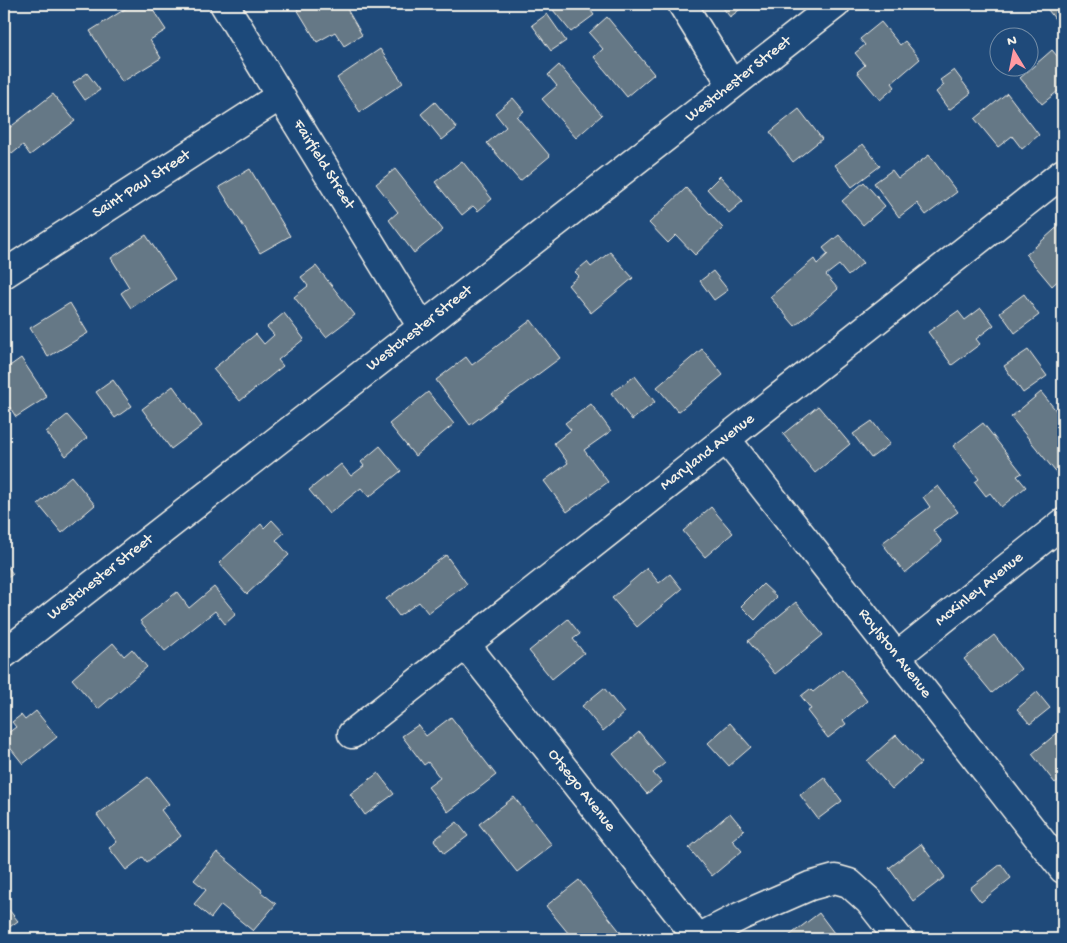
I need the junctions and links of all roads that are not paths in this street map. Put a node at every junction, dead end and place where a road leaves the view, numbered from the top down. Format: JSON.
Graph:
{"nodes":[{"id":1,"x":224,"y":4,"type":"edge"},
{"id":2,"x":682,"y":4,"type":"edge"},
{"id":3,"x":836,"y":4,"type":"edge"},
{"id":4,"x":732,"y":85,"type":"junction"},
{"id":5,"x":280,"y":96,"type":"junction"},
{"id":6,"x":1063,"y":173,"type":"edge"},
{"id":7,"x":4,"y":274,"type":"edge"},
{"id":8,"x":422,"y":327,"type":"junction"},
{"id":9,"x":726,"y":439,"type":"junction"},
{"id":10,"x":1063,"y":523,"type":"edge"},
{"id":11,"x":465,"y":644,"type":"junction"},
{"id":12,"x":4,"y":654,"type":"edge"},
{"id":13,"x":896,"y":657,"type":"junction"},
{"id":14,"x":352,"y":734,"type":"dead end"},
{"id":15,"x":1063,"y":869,"type":"edge"},
{"id":16,"x":899,"y":939,"type":"edge"}],
"edges":[{"from":1,"to":5,"type":"street","name":"Fairfield Street"},
{"from":2,"to":4,"type":"street"},
{"from":3,"to":4,"type":"street","name":"Westchester Street"},
{"from":4,"to":8,"type":"street","name":"Westchester Street"},
{"from":5,"to":7,"type":"street","name":"Saint Paul Street"},
{"from":5,"to":8,"type":"street","name":"Fairfield Street"},
{"from":6,"to":9,"type":"street","name":"Maryland Avenue"},
{"from":8,"to":12,"type":"street","name":"Westchester Street"},
{"from":9,"to":11,"type":"street","name":"Maryland Avenue"},
{"from":9,"to":13,"type":"street","name":"Roylston Avenue"},
{"from":10,"to":13,"type":"street","name":"McKinley Avenue"},
{"from":11,"to":14,"type":"street","name":"Maryland Avenue"},
{"from":11,"to":16,"type":"street","name":"Otsego Avenue"},
{"from":13,"to":15,"type":"street","name":"Roylston Avenue"}]}
